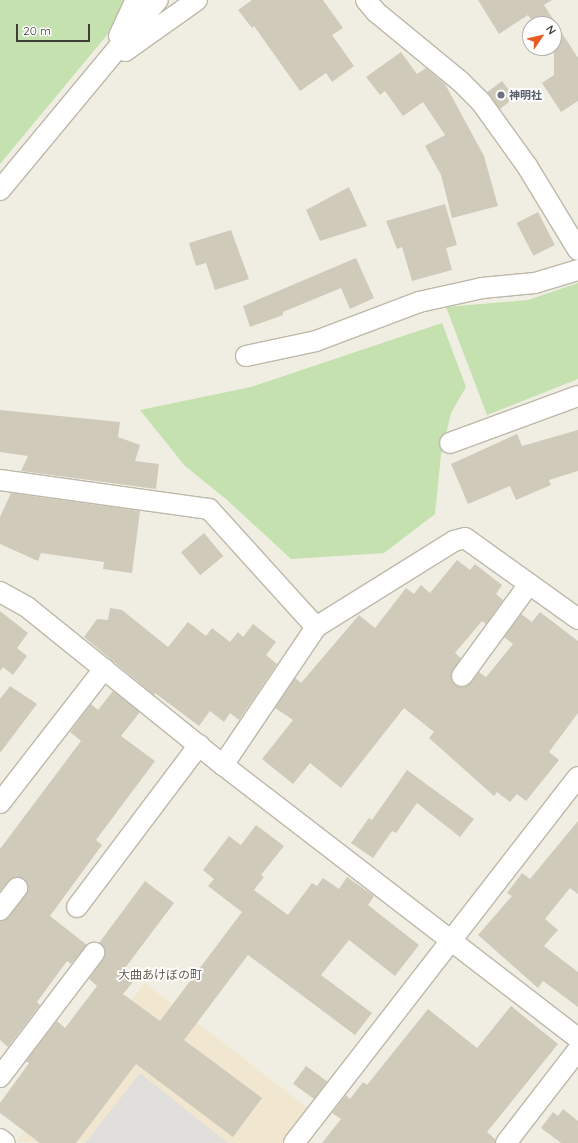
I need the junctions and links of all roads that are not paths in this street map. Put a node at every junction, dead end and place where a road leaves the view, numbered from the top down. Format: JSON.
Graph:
{"nodes":[{"id":1,"x":136,"y":0,"type":"edge"},
{"id":2,"x":158,"y":0,"type":"edge"},
{"id":3,"x":197,"y":0,"type":"edge"},
{"id":4,"x":366,"y":0,"type":"edge"},
{"id":5,"x":105,"y":65,"type":"junction"},
{"id":6,"x":0,"y":190,"type":"edge"},
{"id":7,"x":578,"y":250,"type":"edge"},
{"id":8,"x":578,"y":270,"type":"edge"},
{"id":9,"x":246,"y":356,"type":"dead end"},
{"id":10,"x":578,"y":396,"type":"edge"},
{"id":11,"x":450,"y":443,"type":"dead end"},
{"id":12,"x":0,"y":480,"type":"edge"},
{"id":13,"x":529,"y":584,"type":"junction"},
{"id":14,"x":0,"y":592,"type":"edge"},
{"id":15,"x":578,"y":619,"type":"edge"},
{"id":16,"x":316,"y":627,"type":"junction"},
{"id":17,"x":104,"y":669,"type":"junction"},
{"id":18,"x":462,"y":676,"type":"dead end"},
{"id":19,"x":199,"y":745,"type":"junction"},
{"id":20,"x":223,"y":765,"type":"junction"},
{"id":21,"x":578,"y":777,"type":"edge"},
{"id":22,"x":0,"y":804,"type":"edge"},
{"id":23,"x":16,"y":888,"type":"dead end"},
{"id":24,"x":77,"y":907,"type":"dead end"},
{"id":25,"x":0,"y":910,"type":"edge"},
{"id":26,"x":449,"y":941,"type":"junction"},
{"id":27,"x":94,"y":953,"type":"dead end"},
{"id":28,"x":578,"y":1038,"type":"edge"},
{"id":29,"x":578,"y":1050,"type":"edge"},
{"id":30,"x":0,"y":1077,"type":"edge"},
{"id":31,"x":0,"y":1139,"type":"edge"},
{"id":32,"x":5,"y":1143,"type":"edge"},
{"id":33,"x":294,"y":1143,"type":"edge"},
{"id":34,"x":506,"y":1143,"type":"edge"}],
"edges":[{"from":1,"to":5,"type":"street"},
{"from":2,"to":5,"type":"street"},
{"from":3,"to":5,"type":"street"},
{"from":4,"to":7,"type":"street"},
{"from":5,"to":6,"type":"street"},
{"from":8,"to":9,"type":"street"},
{"from":10,"to":11,"type":"street"},
{"from":12,"to":16,"type":"street"},
{"from":13,"to":15,"type":"street"},
{"from":13,"to":16,"type":"street"},
{"from":13,"to":18,"type":"street"},
{"from":14,"to":17,"type":"street"},
{"from":16,"to":20,"type":"street"},
{"from":17,"to":19,"type":"street"},
{"from":17,"to":22,"type":"street"},
{"from":19,"to":20,"type":"street"},
{"from":19,"to":24,"type":"street"},
{"from":20,"to":26,"type":"street"},
{"from":21,"to":26,"type":"street"},
{"from":23,"to":25,"type":"street"},
{"from":26,"to":28,"type":"street"},
{"from":26,"to":33,"type":"street"},
{"from":27,"to":30,"type":"street"},
{"from":29,"to":34,"type":"street"},
{"from":31,"to":32,"type":"street"}]}
